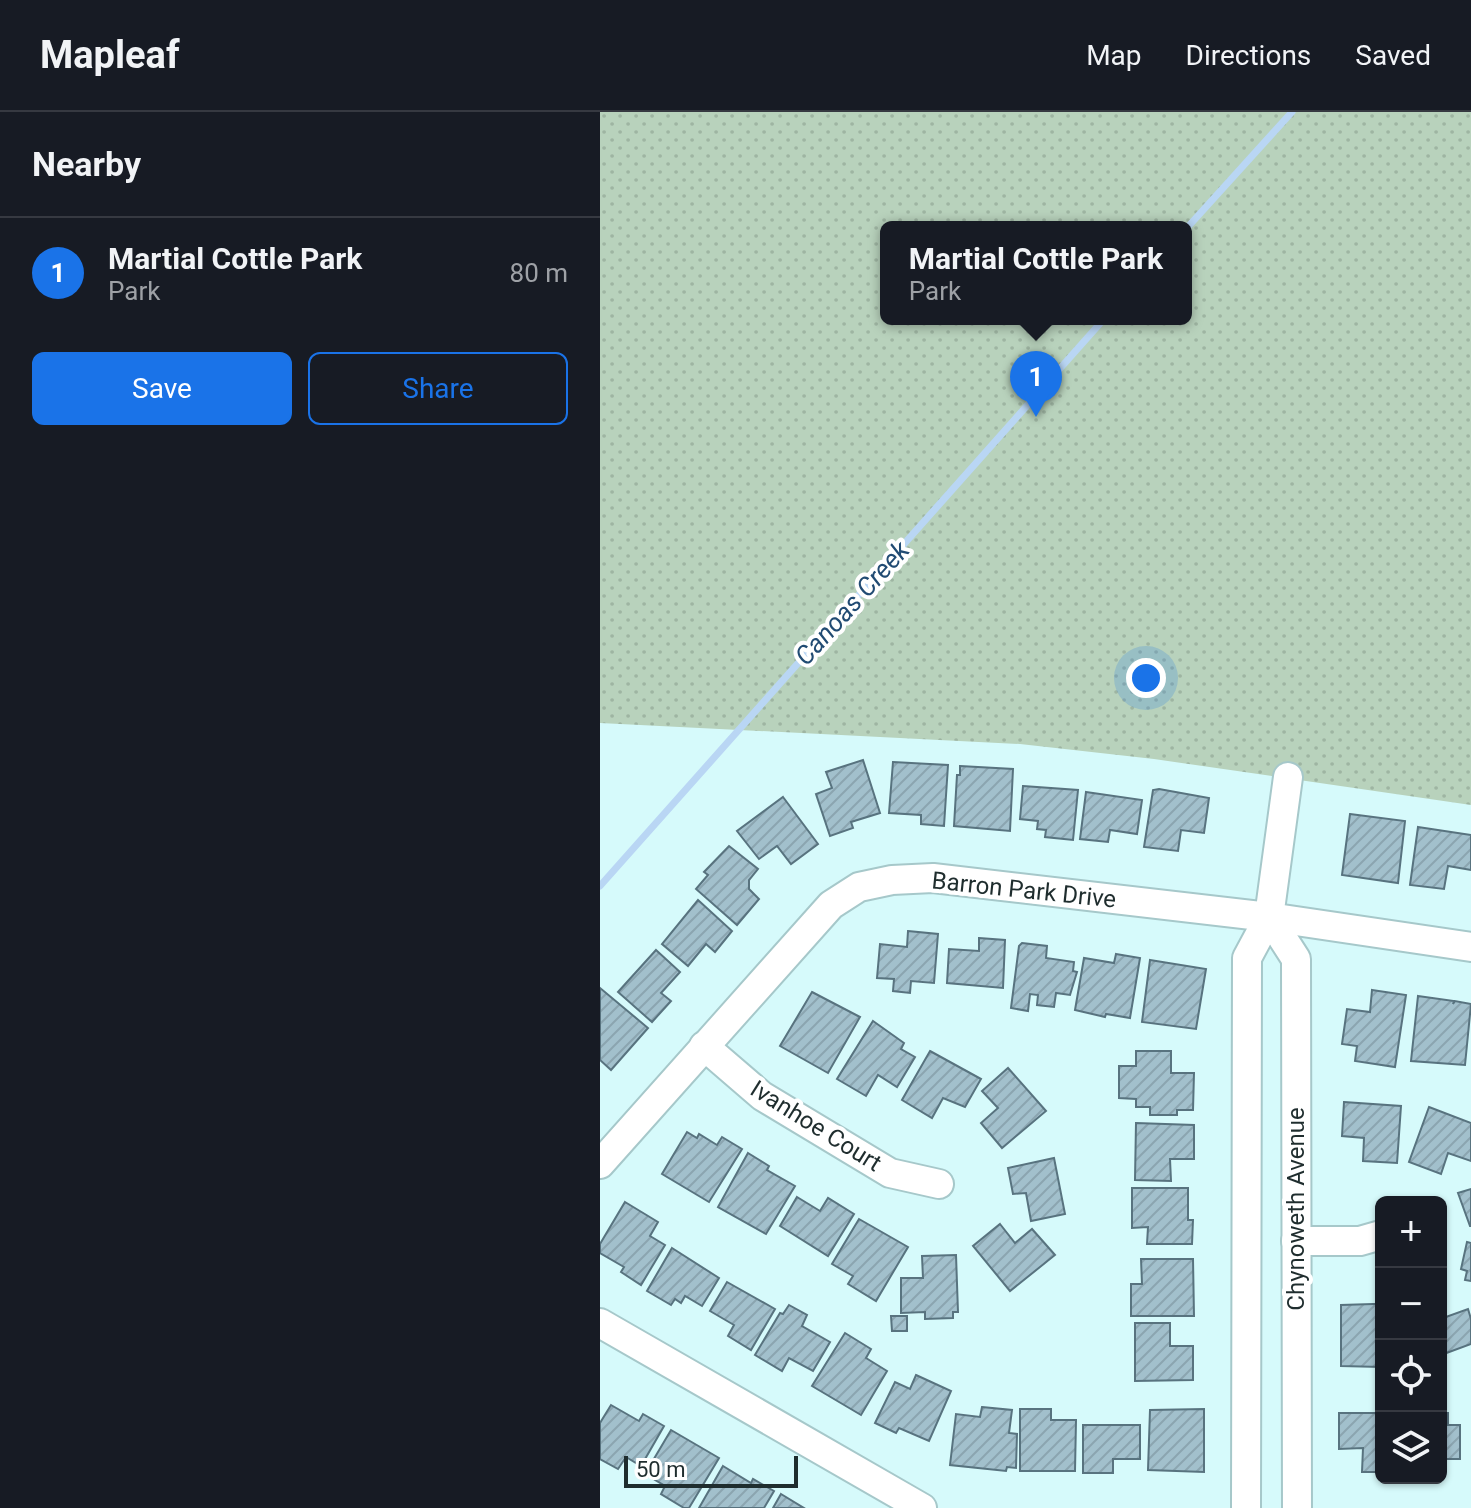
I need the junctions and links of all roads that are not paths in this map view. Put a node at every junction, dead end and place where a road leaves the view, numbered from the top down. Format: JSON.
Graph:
{"nodes":[{"id":1,"x":1288,"y":777,"type":"dead end"},
{"id":2,"x":1269,"y":917,"type":"junction"},
{"id":3,"x":1471,"y":947,"type":"edge"},
{"id":4,"x":704,"y":1046,"type":"junction"},
{"id":5,"x":600,"y":1164,"type":"edge"},
{"id":6,"x":939,"y":1184,"type":"dead end"},
{"id":7,"x":1375,"y":1237,"type":"edge"},
{"id":8,"x":1296,"y":1241,"type":"junction"},
{"id":9,"x":600,"y":1323,"type":"edge"},
{"id":10,"x":922,"y":1508,"type":"edge"},
{"id":11,"x":1246,"y":1508,"type":"edge"},
{"id":12,"x":1297,"y":1508,"type":"edge"}],
"edges":[{"from":1,"to":2,"type":"street","name":"Chynoweth Avenue"},
{"from":2,"to":3,"type":"street","name":"Barron Park Drive"},
{"from":2,"to":4,"type":"street","name":"Barron Park Drive"},
{"from":2,"to":8,"type":"street","name":"Chynoweth Avenue"},
{"from":2,"to":11,"type":"street","name":"Chynoweth Avenue"},
{"from":4,"to":5,"type":"street","name":"Barron Park Drive"},
{"from":4,"to":6,"type":"street","name":"Ivanhoe Court"},
{"from":7,"to":8,"type":"street"},
{"from":8,"to":12,"type":"street","name":"Chynoweth Avenue"},
{"from":9,"to":10,"type":"street"}]}
